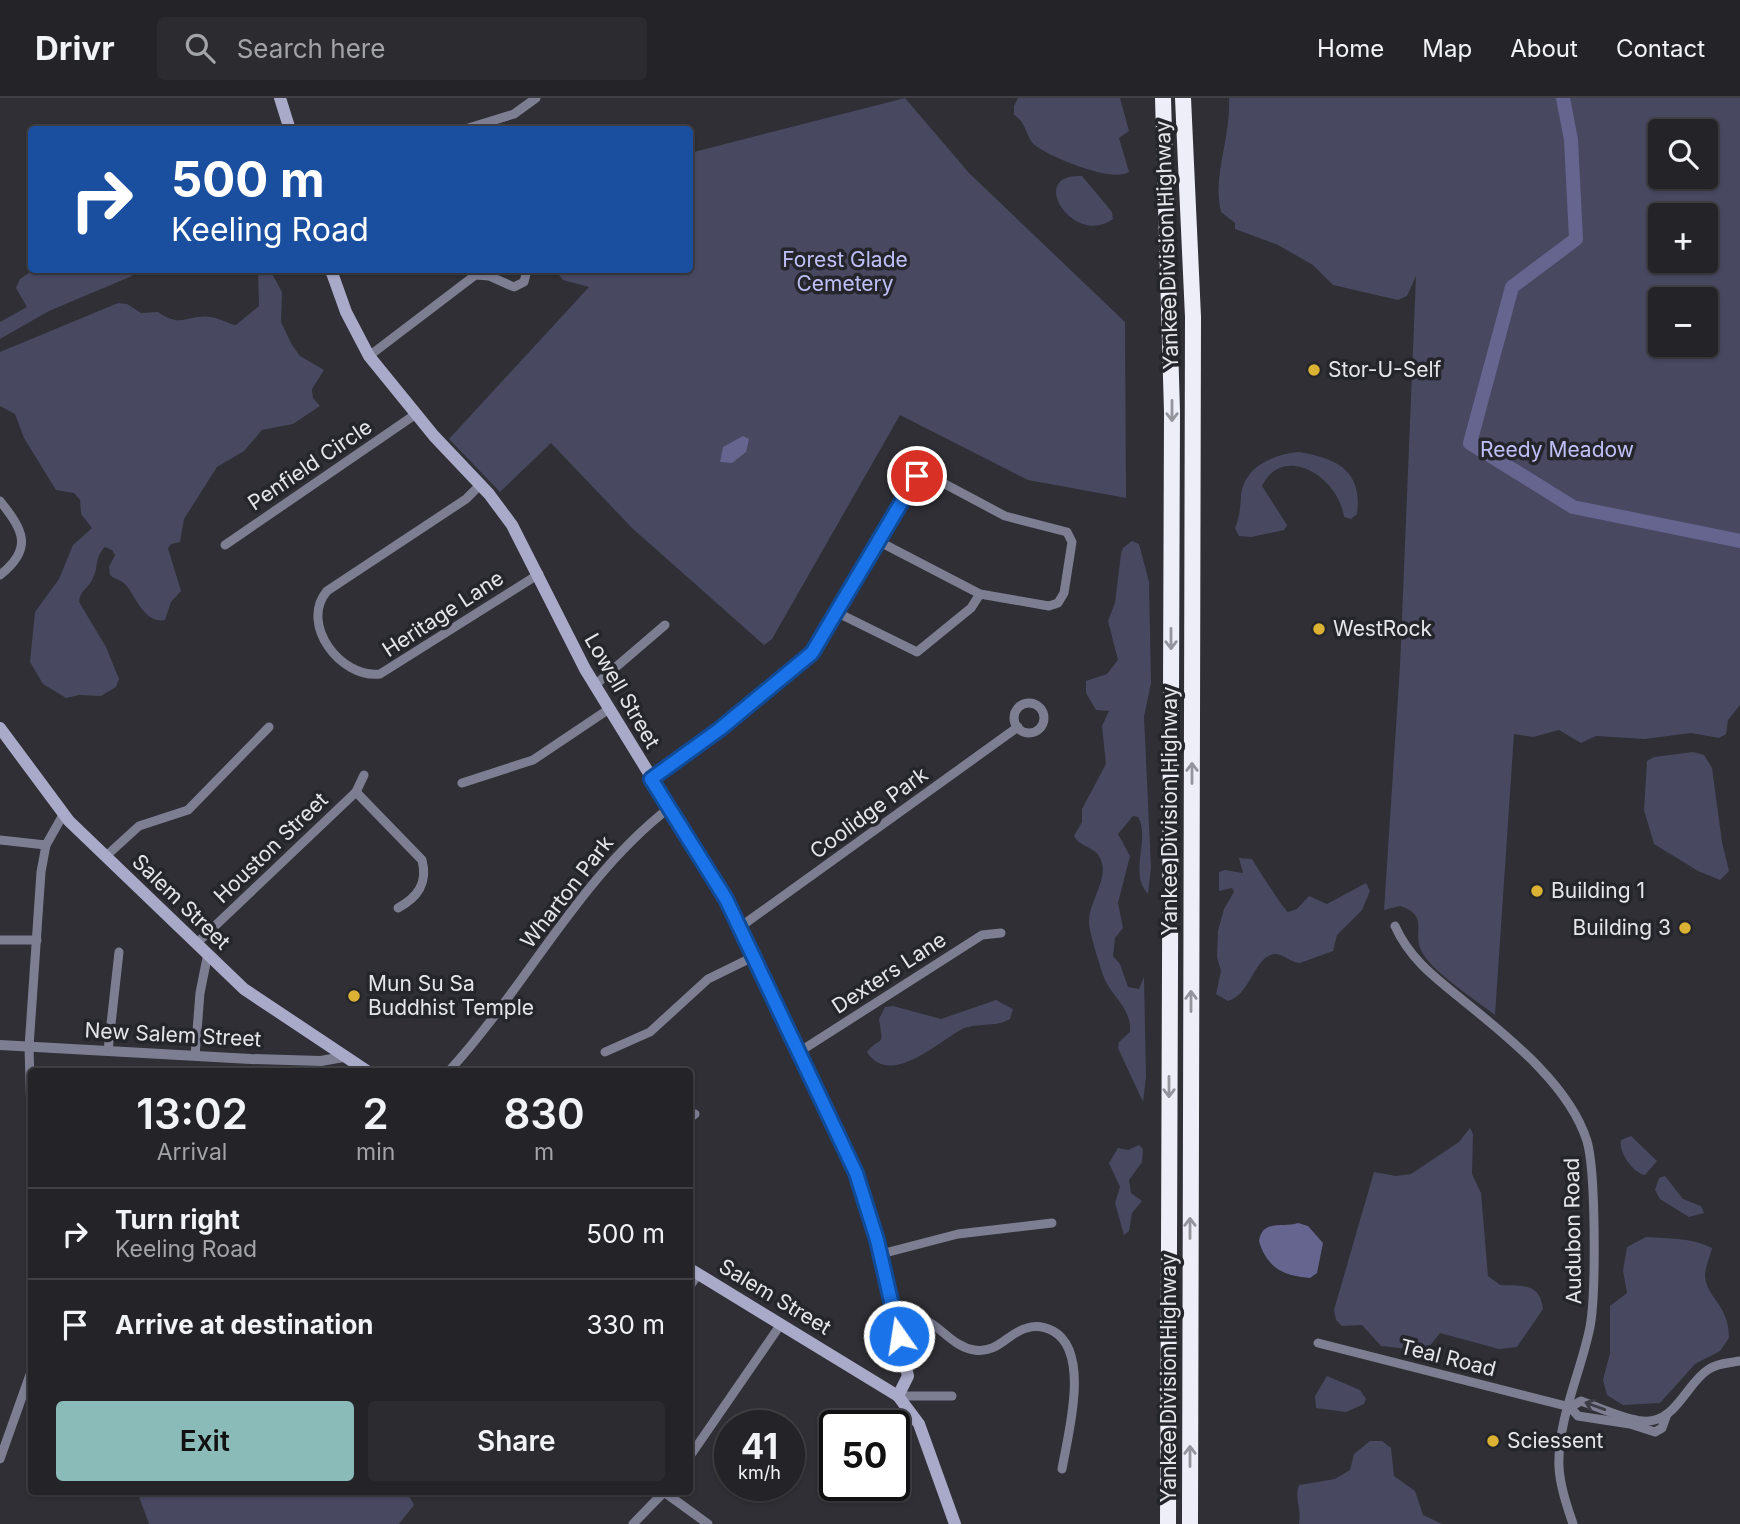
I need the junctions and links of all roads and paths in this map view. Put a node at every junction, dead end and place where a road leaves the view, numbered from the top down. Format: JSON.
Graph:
{"nodes":[{"id":1,"x":280,"y":98,"type":"edge"},
{"id":2,"x":536,"y":98,"type":"edge"},
{"id":3,"x":1163,"y":98,"type":"edge"},
{"id":4,"x":1184,"y":98,"type":"edge"},
{"id":5,"x":289,"y":126,"type":"edge"},
{"id":6,"x":475,"y":126,"type":"edge"},
{"id":7,"x":332,"y":273,"type":"edge"},
{"id":8,"x":477,"y":273,"type":"edge"},
{"id":9,"x":526,"y":273,"type":"edge"},
{"id":10,"x":471,"y":277,"type":"junction"},
{"id":11,"x":369,"y":356,"type":"junction"},
{"id":12,"x":416,"y":414,"type":"junction"},
{"id":13,"x":480,"y":485,"type":"junction"},
{"id":14,"x":0,"y":501,"type":"edge"},
{"id":15,"x":878,"y":541,"type":"junction"},
{"id":16,"x":225,"y":545,"type":"dead end"},
{"id":17,"x":0,"y":575,"type":"edge"},
{"id":18,"x":539,"y":575,"type":"junction"},
{"id":19,"x":980,"y":594,"type":"junction"},
{"id":20,"x":838,"y":613,"type":"junction"},
{"id":21,"x":665,"y":625,"type":"dead end"},
{"id":22,"x":595,"y":685,"type":"junction"},
{"id":23,"x":609,"y":709,"type":"junction"},
{"id":24,"x":269,"y":727,"type":"dead end"},
{"id":25,"x":1018,"y":727,"type":"dead end"},
{"id":26,"x":0,"y":728,"type":"edge"},
{"id":27,"x":365,"y":775,"type":"dead end"},
{"id":28,"x":651,"y":779,"type":"junction"},
{"id":29,"x":462,"y":783,"type":"dead end"},
{"id":30,"x":356,"y":792,"type":"junction"},
{"id":31,"x":669,"y":808,"type":"junction"},
{"id":32,"x":63,"y":815,"type":"junction"},
{"id":33,"x":0,"y":840,"type":"edge"},
{"id":34,"x":46,"y":845,"type":"junction"},
{"id":35,"x":106,"y":857,"type":"junction"},
{"id":36,"x":398,"y":908,"type":"dead end"},
{"id":37,"x":1395,"y":926,"type":"dead end"},
{"id":38,"x":740,"y":927,"type":"junction"},
{"id":39,"x":1001,"y":933,"type":"dead end"},
{"id":40,"x":0,"y":940,"type":"edge"},
{"id":41,"x":37,"y":940,"type":"junction"},
{"id":42,"x":197,"y":943,"type":"junction"},
{"id":43,"x":119,"y":952,"type":"dead end"},
{"id":44,"x":208,"y":953,"type":"junction"},
{"id":45,"x":755,"y":956,"type":"junction"},
{"id":46,"x":317,"y":1040,"type":"junction"},
{"id":47,"x":0,"y":1045,"type":"edge"},
{"id":48,"x":29,"y":1047,"type":"junction"},
{"id":49,"x":108,"y":1051,"type":"junction"},
{"id":50,"x":605,"y":1052,"type":"dead end"},
{"id":51,"x":799,"y":1052,"type":"junction"},
{"id":52,"x":195,"y":1056,"type":"junction"},
{"id":53,"x":343,"y":1057,"type":"junction"},
{"id":54,"x":321,"y":1061,"type":"junction"},
{"id":55,"x":30,"y":1068,"type":"edge"},
{"id":56,"x":362,"y":1068,"type":"edge"},
{"id":57,"x":452,"y":1068,"type":"edge"},
{"id":58,"x":1052,"y":1223,"type":"dead end"},
{"id":59,"x":881,"y":1254,"type":"junction"},
{"id":60,"x":694,"y":1272,"type":"edge"},
{"id":61,"x":896,"y":1321,"type":"junction"},
{"id":62,"x":780,"y":1324,"type":"junction"},
{"id":63,"x":1318,"y":1343,"type":"dead end"},
{"id":64,"x":1740,"y":1362,"type":"edge"},
{"id":65,"x":28,"y":1380,"type":"edge"},
{"id":66,"x":898,"y":1396,"type":"junction"},
{"id":67,"x":952,"y":1396,"type":"dead end"},
{"id":68,"x":1570,"y":1407,"type":"junction"},
{"id":69,"x":693,"y":1452,"type":"edge"},
{"id":70,"x":0,"y":1459,"type":"edge"},
{"id":71,"x":1062,"y":1469,"type":"dead end"},
{"id":72,"x":662,"y":1495,"type":"edge"},
{"id":73,"x":669,"y":1495,"type":"edge"},
{"id":74,"x":636,"y":1523,"type":"edge"},
{"id":75,"x":708,"y":1524,"type":"edge"},
{"id":76,"x":955,"y":1524,"type":"edge"},
{"id":77,"x":1168,"y":1524,"type":"edge"},
{"id":78,"x":1189,"y":1524,"type":"edge"},
{"id":79,"x":1573,"y":1524,"type":"edge"}],
"edges":[{"from":1,"to":5,"type":"main road"},
{"from":2,"to":6,"type":"street"},
{"from":3,"to":77,"type":"highway","name":"Yankee Division Highway","one_way":true},
{"from":78,"to":4,"type":"highway","name":"Yankee Division Highway","one_way":true},
{"from":7,"to":11,"type":"main road","name":"Lowell Street"},
{"from":8,"to":10,"type":"street"},
{"from":9,"to":10,"type":"street"},
{"from":10,"to":11,"type":"street"},
{"from":11,"to":12,"type":"main road","name":"Lowell Street"},
{"from":12,"to":13,"type":"main road","name":"Lowell Street"},
{"from":12,"to":16,"type":"street","name":"Penfield Circle"},
{"from":13,"to":18,"type":"main road","name":"Lowell Street"},
{"from":13,"to":18,"type":"street","name":"Heritage Lane"},
{"from":14,"to":17,"type":"street"},
{"from":15,"to":19,"type":"street"},
{"from":15,"to":19,"type":"street"},
{"from":15,"to":20,"type":"street"},
{"from":18,"to":22,"type":"main road","name":"Lowell Street"},
{"from":19,"to":20,"type":"street"},
{"from":20,"to":28,"type":"street"},
{"from":21,"to":22,"type":"street"},
{"from":22,"to":23,"type":"main road","name":"Lowell Street"},
{"from":23,"to":28,"type":"main road","name":"Lowell Street"},
{"from":23,"to":29,"type":"street"},
{"from":24,"to":35,"type":"street"},
{"from":25,"to":38,"type":"street","name":"Coolidge Park"},
{"from":26,"to":32,"type":"main road","name":"Salem Street"},
{"from":27,"to":30,"type":"street","name":"Houston Street"},
{"from":28,"to":31,"type":"main road","name":"Lowell Street"},
{"from":30,"to":36,"type":"street"},
{"from":30,"to":42,"type":"street","name":"Houston Street"},
{"from":31,"to":38,"type":"main road","name":"Lowell Street"},
{"from":31,"to":57,"type":"street","name":"Wharton Park"},
{"from":32,"to":34,"type":"street"},
{"from":32,"to":35,"type":"main road","name":"Salem Street"},
{"from":33,"to":34,"type":"street"},
{"from":34,"to":41,"type":"street"},
{"from":35,"to":42,"type":"main road","name":"Salem Street"},
{"from":37,"to":68,"type":"street","name":"Audubon Road"},
{"from":38,"to":45,"type":"main road","name":"Lowell Street"},
{"from":39,"to":51,"type":"street","name":"Dexters Lane"},
{"from":40,"to":41,"type":"street"},
{"from":41,"to":48,"type":"street"},
{"from":42,"to":44,"type":"main road","name":"Salem Street"},
{"from":43,"to":49,"type":"street"},
{"from":44,"to":46,"type":"main road","name":"Salem Street"},
{"from":44,"to":52,"type":"street"},
{"from":45,"to":50,"type":"street"},
{"from":45,"to":51,"type":"main road","name":"Lowell Street"},
{"from":46,"to":53,"type":"main road","name":"Salem Street"},
{"from":46,"to":54,"type":"street"},
{"from":47,"to":48,"type":"street","name":"New Salem Street"},
{"from":48,"to":49,"type":"street","name":"New Salem Street"},
{"from":48,"to":55,"type":"street"},
{"from":49,"to":52,"type":"street","name":"New Salem Street"},
{"from":51,"to":59,"type":"main road","name":"Lowell Street"},
{"from":52,"to":54,"type":"street","name":"New Salem Street"},
{"from":53,"to":54,"type":"street","name":"New Salem Street"},
{"from":53,"to":56,"type":"main road","name":"Salem Street"},
{"from":58,"to":59,"type":"street"},
{"from":59,"to":61,"type":"main road","name":"Lowell Street"},
{"from":60,"to":62,"type":"main road","name":"Salem Street"},
{"from":61,"to":66,"type":"main road","name":"Lowell Street"},
{"from":61,"to":71,"type":"street"},
{"from":62,"to":66,"type":"main road","name":"Salem Street"},
{"from":62,"to":69,"type":"street"},
{"from":63,"to":68,"type":"street","name":"Teal Road"},
{"from":64,"to":68,"type":"street","name":"Teal Road"},
{"from":65,"to":70,"type":"street"},
{"from":66,"to":67,"type":"street"},
{"from":66,"to":76,"type":"main road","name":"Salem Street"},
{"from":68,"to":79,"type":"street","name":"Audubon Road"},
{"from":72,"to":74,"type":"street"},
{"from":73,"to":75,"type":"street"}]}
